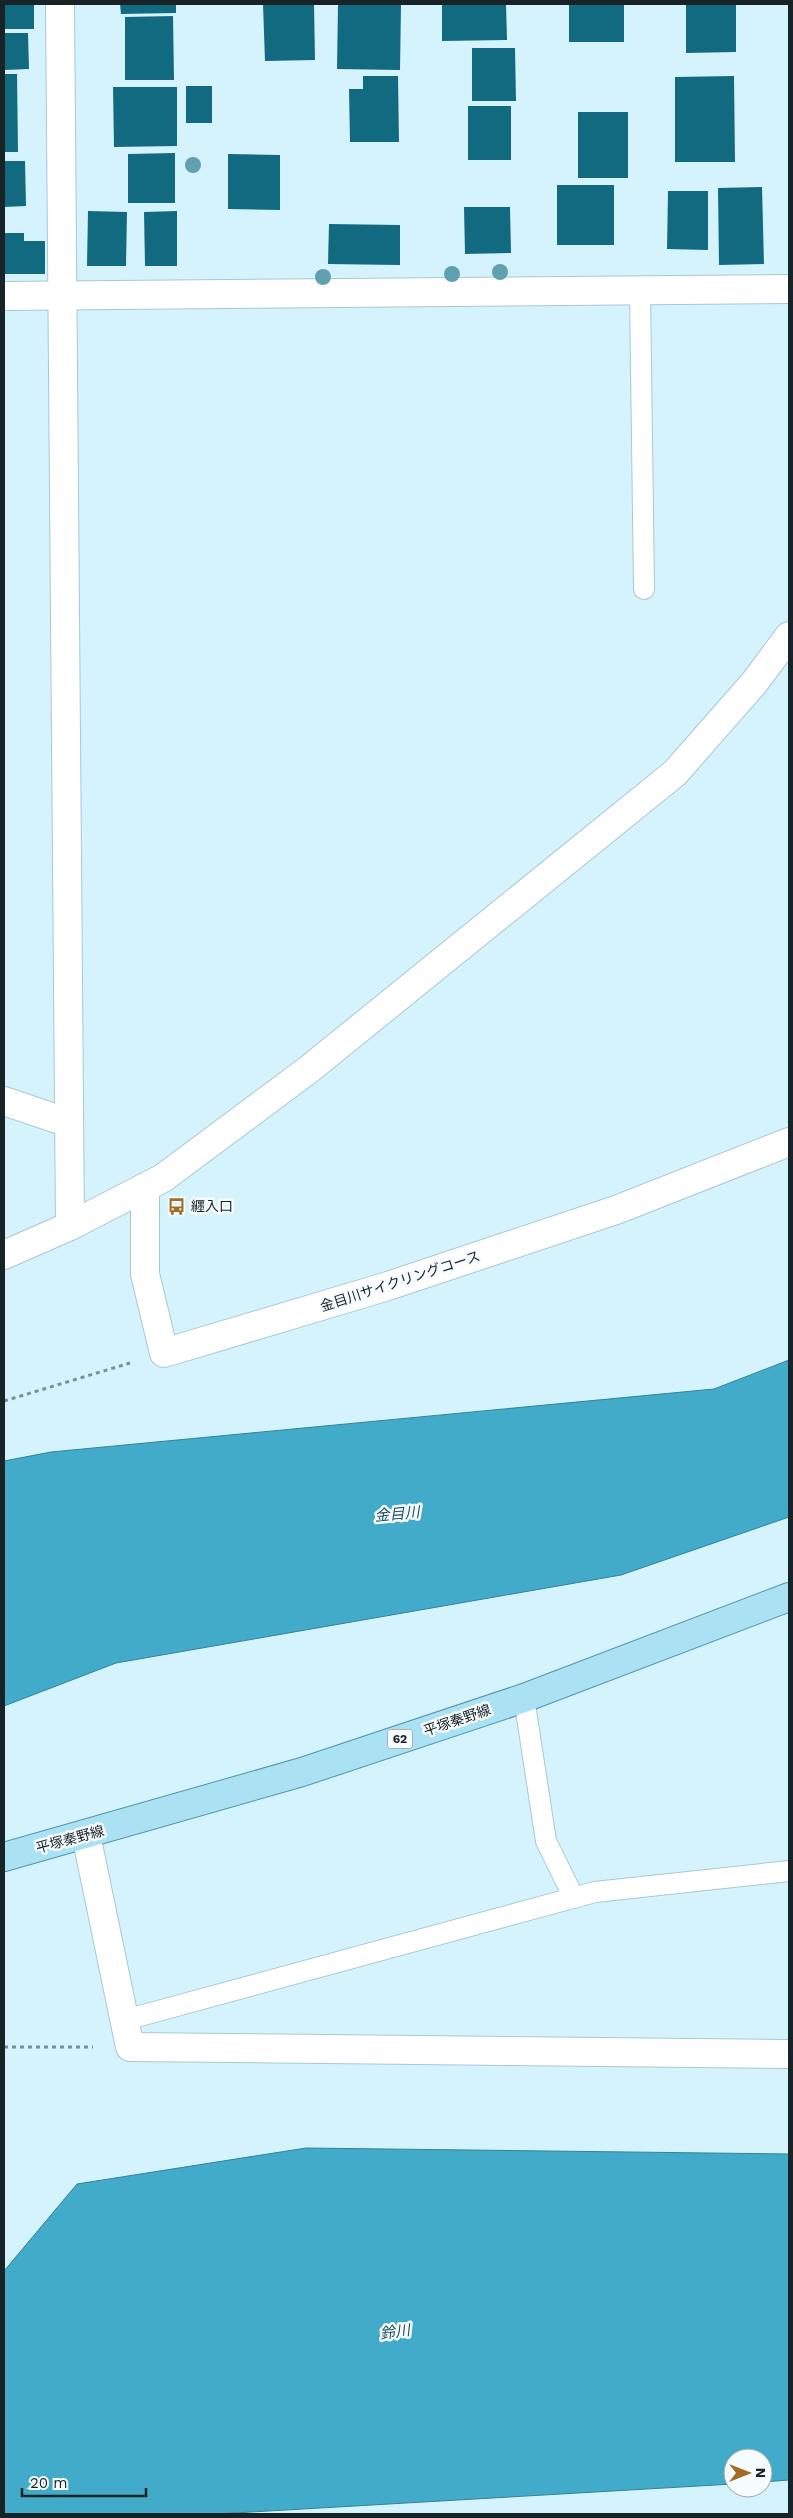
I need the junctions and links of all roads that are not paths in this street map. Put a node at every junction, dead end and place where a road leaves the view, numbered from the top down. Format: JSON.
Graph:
{"nodes":[{"id":1,"x":60,"y":4,"type":"edge"},
{"id":2,"x":789,"y":289,"type":"edge"},
{"id":3,"x":640,"y":291,"type":"junction"},
{"id":4,"x":4,"y":296,"type":"edge"},
{"id":5,"x":63,"y":296,"type":"junction"},
{"id":6,"x":644,"y":589,"type":"dead end"},
{"id":7,"x":789,"y":636,"type":"edge"},
{"id":8,"x":4,"y":1101,"type":"edge"},
{"id":9,"x":69,"y":1123,"type":"junction"},
{"id":10,"x":789,"y":1142,"type":"edge"},
{"id":11,"x":145,"y":1187,"type":"junction"},
{"id":12,"x":70,"y":1226,"type":"junction"},
{"id":13,"x":4,"y":1255,"type":"edge"},
{"id":14,"x":789,"y":1597,"type":"edge"},
{"id":15,"x":524,"y":1698,"type":"junction"},
{"id":16,"x":86,"y":1835,"type":"junction"},
{"id":17,"x":4,"y":1857,"type":"edge"},
{"id":18,"x":789,"y":1871,"type":"edge"},
{"id":19,"x":574,"y":1898,"type":"junction"},
{"id":20,"x":125,"y":2020,"type":"junction"},
{"id":21,"x":789,"y":2054,"type":"edge"}],
"edges":[{"from":1,"to":5,"type":"street"},
{"from":2,"to":3,"type":"street"},
{"from":3,"to":5,"type":"street"},
{"from":3,"to":6,"type":"lane"},
{"from":4,"to":5,"type":"street"},
{"from":5,"to":9,"type":"street"},
{"from":7,"to":11,"type":"street"},
{"from":8,"to":9,"type":"street"},
{"from":9,"to":12,"type":"street"},
{"from":10,"to":11,"type":"street","name":"金目川サイクリングコース"},
{"from":11,"to":12,"type":"street"},
{"from":12,"to":13,"type":"street"},
{"from":14,"to":15,"type":"main road","name":"平塚秦野線","number":"62"},
{"from":15,"to":16,"type":"main road","name":"平塚秦野線","number":"62"},
{"from":15,"to":19,"type":"lane"},
{"from":16,"to":17,"type":"main road","name":"平塚秦野線","number":"62"},
{"from":16,"to":20,"type":"street"},
{"from":18,"to":19,"type":"lane"},
{"from":19,"to":20,"type":"lane"},
{"from":20,"to":21,"type":"street"}]}
